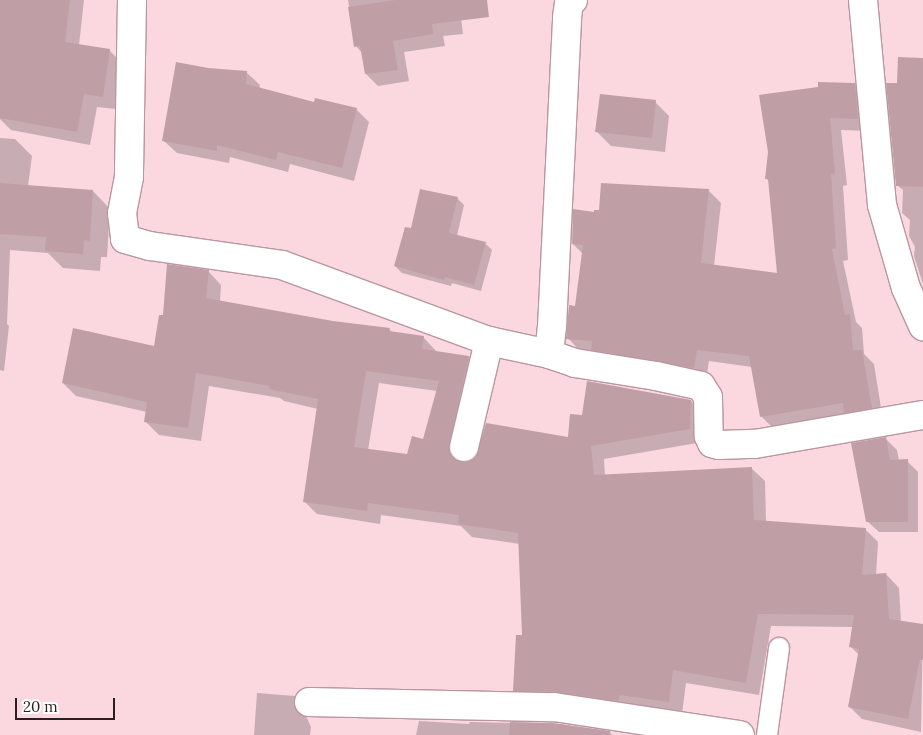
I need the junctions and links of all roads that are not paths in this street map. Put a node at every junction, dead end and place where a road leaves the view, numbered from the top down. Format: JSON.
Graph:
{"nodes":[{"id":1,"x":132,"y":0,"type":"edge"},
{"id":2,"x":573,"y":0,"type":"edge"},
{"id":3,"x":863,"y":0,"type":"edge"},
{"id":4,"x":923,"y":326,"type":"edge"},
{"id":5,"x":489,"y":341,"type":"junction"},
{"id":6,"x":549,"y":354,"type":"junction"},
{"id":7,"x":923,"y":415,"type":"edge"},
{"id":8,"x":464,"y":447,"type":"dead end"},
{"id":9,"x":779,"y":648,"type":"dead end"},
{"id":10,"x":309,"y":702,"type":"dead end"},
{"id":11,"x":740,"y":735,"type":"edge"},
{"id":12,"x":767,"y":735,"type":"edge"}],
"edges":[{"from":1,"to":5,"type":"street"},
{"from":2,"to":6,"type":"street"},
{"from":3,"to":4,"type":"street"},
{"from":5,"to":6,"type":"street"},
{"from":5,"to":8,"type":"street"},
{"from":6,"to":7,"type":"street"},
{"from":9,"to":12,"type":"lane"},
{"from":10,"to":11,"type":"street"}]}
